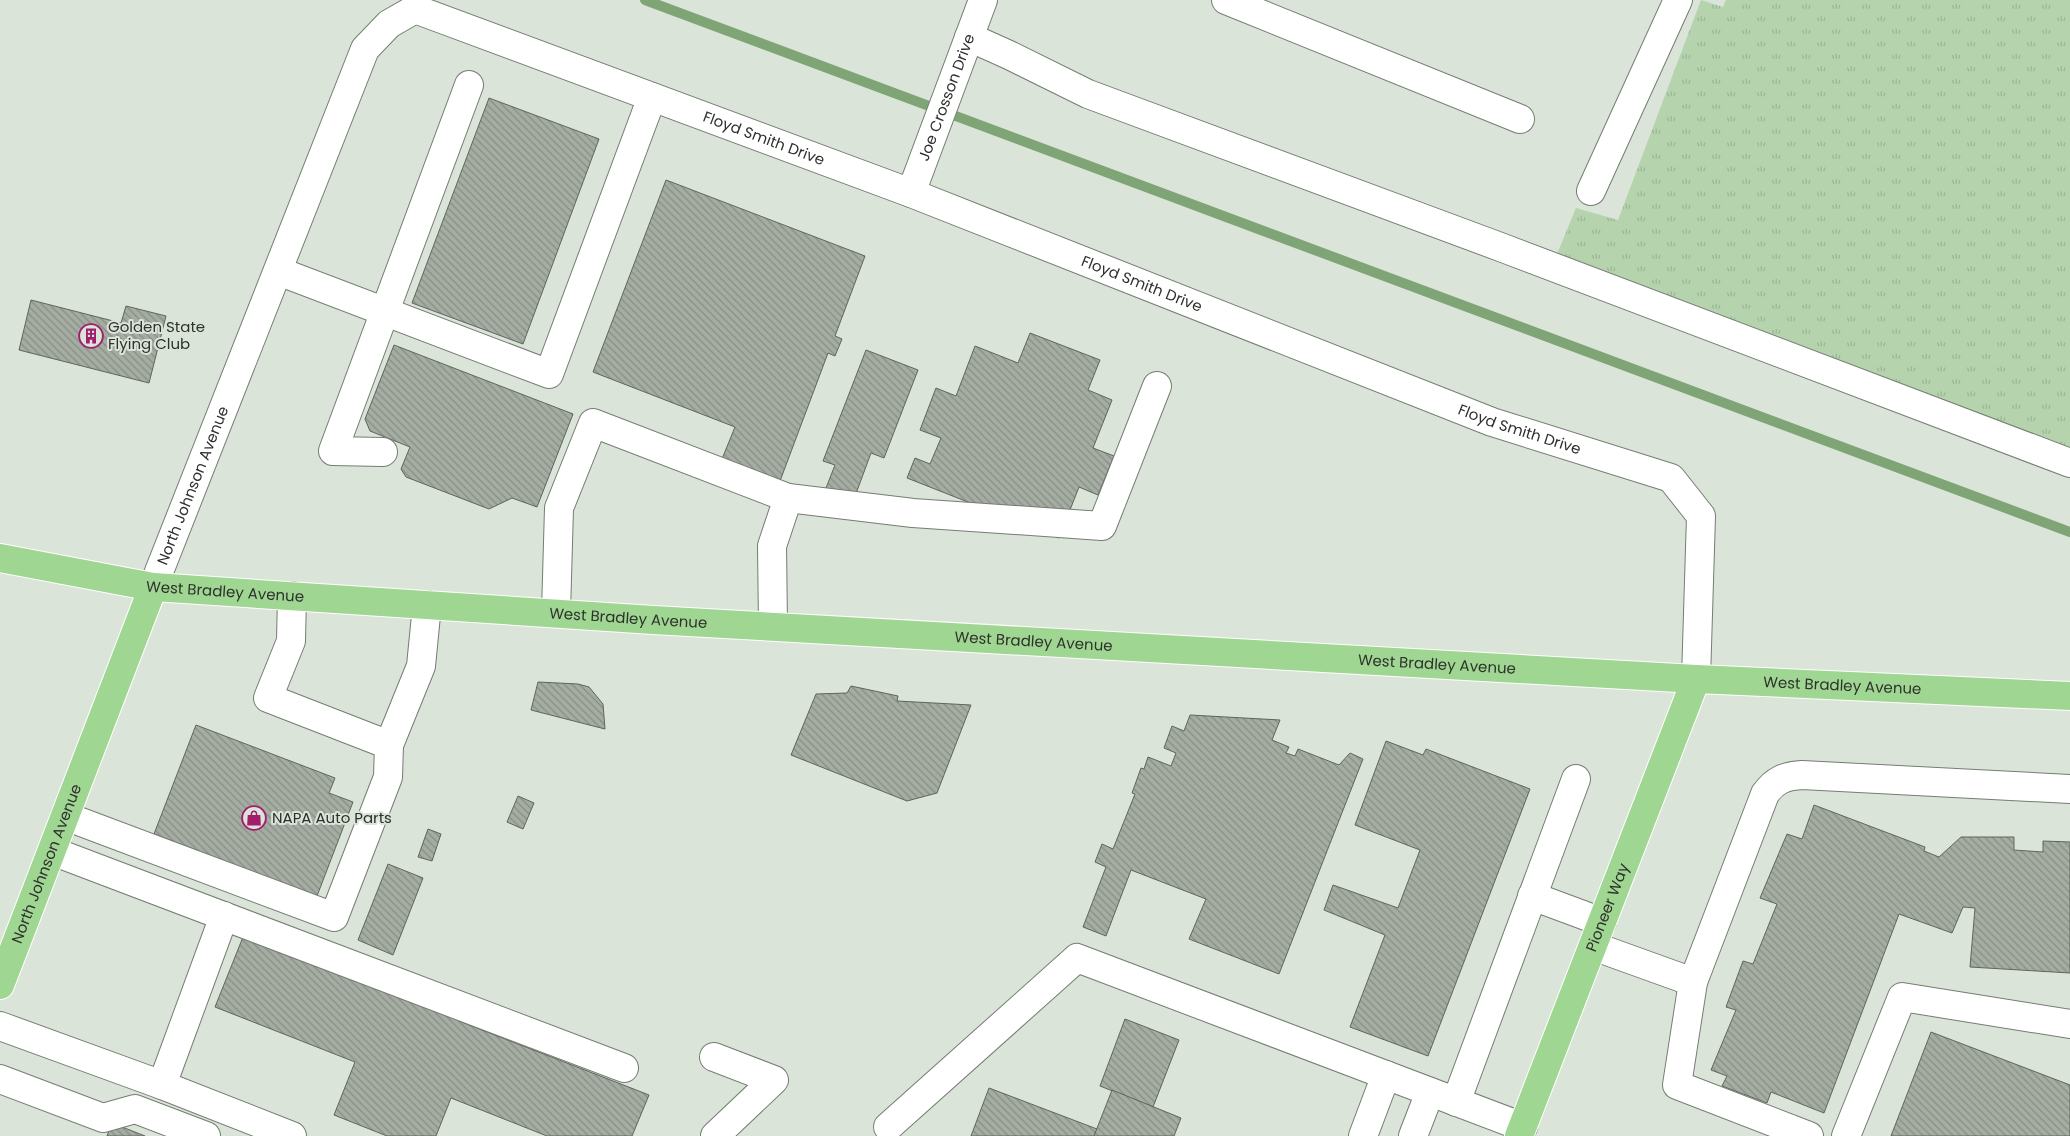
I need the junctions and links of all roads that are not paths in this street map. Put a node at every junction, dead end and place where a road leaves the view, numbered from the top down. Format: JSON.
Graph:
{"nodes":[{"id":1,"x":983,"y":0,"type":"edge"},
{"id":2,"x":1226,"y":0,"type":"edge"},
{"id":3,"x":1678,"y":0,"type":"edge"},
{"id":4,"x":415,"y":9,"type":"joint"},
{"id":5,"x":964,"y":49,"type":"junction"},
{"id":6,"x":469,"y":85,"type":"dead end"},
{"id":7,"x":652,"y":97,"type":"junction"},
{"id":8,"x":1520,"y":119,"type":"dead end"},
{"id":9,"x":1591,"y":191,"type":"dead end"},
{"id":10,"x":911,"y":193,"type":"junction"},
{"id":11,"x":278,"y":271,"type":"junction"},
{"id":12,"x":384,"y":311,"type":"junction"},
{"id":13,"x":1157,"y":386,"type":"dead end"},
{"id":14,"x":383,"y":452,"type":"dead end"},
{"id":15,"x":2070,"y":463,"type":"edge"},
{"id":16,"x":788,"y":498,"type":"junction"},
{"id":17,"x":0,"y":558,"type":"edge"},
{"id":18,"x":153,"y":587,"type":"junction"},
{"id":19,"x":292,"y":596,"type":"junction"},
{"id":20,"x":427,"y":605,"type":"junction"},
{"id":21,"x":556,"y":613,"type":"junction"},
{"id":22,"x":772,"y":626,"type":"junction"},
{"id":23,"x":1696,"y":679,"type":"junction"},
{"id":24,"x":2070,"y":696,"type":"edge"},
{"id":25,"x":389,"y":745,"type":"junction"},
{"id":26,"x":1576,"y":779,"type":"dead end"},
{"id":27,"x":2070,"y":790,"type":"edge"},
{"id":28,"x":65,"y":816,"type":"junction"},
{"id":29,"x":52,"y":851,"type":"junction"},
{"id":30,"x":1532,"y":896,"type":"junction"},
{"id":31,"x":224,"y":916,"type":"junction"},
{"id":32,"x":1597,"y":934,"type":"junction"},
{"id":33,"x":1693,"y":982,"type":"junction"},
{"id":34,"x":0,"y":986,"type":"edge"},
{"id":35,"x":2070,"y":1024,"type":"edge"},
{"id":36,"x":0,"y":1026,"type":"edge"},
{"id":37,"x":714,"y":1057,"type":"dead end"},
{"id":38,"x":624,"y":1068,"type":"dead end"},
{"id":39,"x":1386,"y":1075,"type":"junction"},
{"id":40,"x":0,"y":1079,"type":"edge"},
{"id":41,"x":162,"y":1085,"type":"junction"},
{"id":42,"x":1430,"y":1092,"type":"junction"},
{"id":43,"x":1456,"y":1102,"type":"junction"},
{"id":44,"x":888,"y":1127,"type":"dead end"},
{"id":45,"x":1521,"y":1131,"type":"edge"},
{"id":46,"x":206,"y":1136,"type":"edge"},
{"id":47,"x":292,"y":1136,"type":"edge"},
{"id":48,"x":715,"y":1136,"type":"edge"},
{"id":49,"x":1363,"y":1136,"type":"edge"},
{"id":50,"x":1413,"y":1136,"type":"edge"},
{"id":51,"x":1809,"y":1136,"type":"edge"},
{"id":52,"x":1846,"y":1136,"type":"edge"}],
"edges":[{"from":1,"to":5,"type":"street","name":"Joe Crosson Drive"},
{"from":2,"to":8,"type":"street"},
{"from":3,"to":9,"type":"street"},
{"from":4,"to":7,"type":"street","name":"Floyd Smith Drive"},
{"from":4,"to":11,"type":"street","name":"North Johnson Avenue"},
{"from":5,"to":10,"type":"street","name":"Joe Crosson Drive"},
{"from":5,"to":15,"type":"street"},
{"from":6,"to":12,"type":"street"},
{"from":7,"to":10,"type":"street","name":"Floyd Smith Drive"},
{"from":7,"to":12,"type":"street"},
{"from":10,"to":23,"type":"street","name":"Floyd Smith Drive"},
{"from":11,"to":12,"type":"street"},
{"from":11,"to":18,"type":"street","name":"North Johnson Avenue"},
{"from":12,"to":14,"type":"street"},
{"from":13,"to":16,"type":"street"},
{"from":16,"to":21,"type":"street"},
{"from":16,"to":22,"type":"street"},
{"from":17,"to":18,"type":"main road","name":"West Bradley Avenue"},
{"from":18,"to":19,"type":"main road","name":"West Bradley Avenue"},
{"from":18,"to":28,"type":"main road","name":"North Johnson Avenue"},
{"from":19,"to":20,"type":"main road","name":"West Bradley Avenue"},
{"from":19,"to":25,"type":"street"},
{"from":20,"to":21,"type":"main road","name":"West Bradley Avenue"},
{"from":20,"to":25,"type":"street"},
{"from":21,"to":22,"type":"main road","name":"West Bradley Avenue"},
{"from":22,"to":23,"type":"main road","name":"West Bradley Avenue"},
{"from":23,"to":24,"type":"main road","name":"West Bradley Avenue"},
{"from":23,"to":32,"type":"main road","name":"Pioneer Way"},
{"from":25,"to":28,"type":"street"},
{"from":26,"to":30,"type":"street"},
{"from":27,"to":33,"type":"street"},
{"from":28,"to":29,"type":"main road","name":"North Johnson Avenue"},
{"from":29,"to":31,"type":"street"},
{"from":29,"to":34,"type":"main road","name":"North Johnson Avenue"},
{"from":30,"to":32,"type":"street"},
{"from":30,"to":43,"type":"street"},
{"from":31,"to":38,"type":"street"},
{"from":31,"to":41,"type":"street"},
{"from":32,"to":33,"type":"street"},
{"from":32,"to":45,"type":"main road","name":"Pioneer Way"},
{"from":33,"to":51,"type":"street"},
{"from":35,"to":52,"type":"street"},
{"from":36,"to":41,"type":"street"},
{"from":37,"to":48,"type":"street"},
{"from":39,"to":42,"type":"street"},
{"from":39,"to":44,"type":"street"},
{"from":39,"to":49,"type":"street"},
{"from":40,"to":46,"type":"street"},
{"from":41,"to":47,"type":"street"},
{"from":42,"to":43,"type":"street"},
{"from":42,"to":50,"type":"street"},
{"from":43,"to":45,"type":"street"}]}
